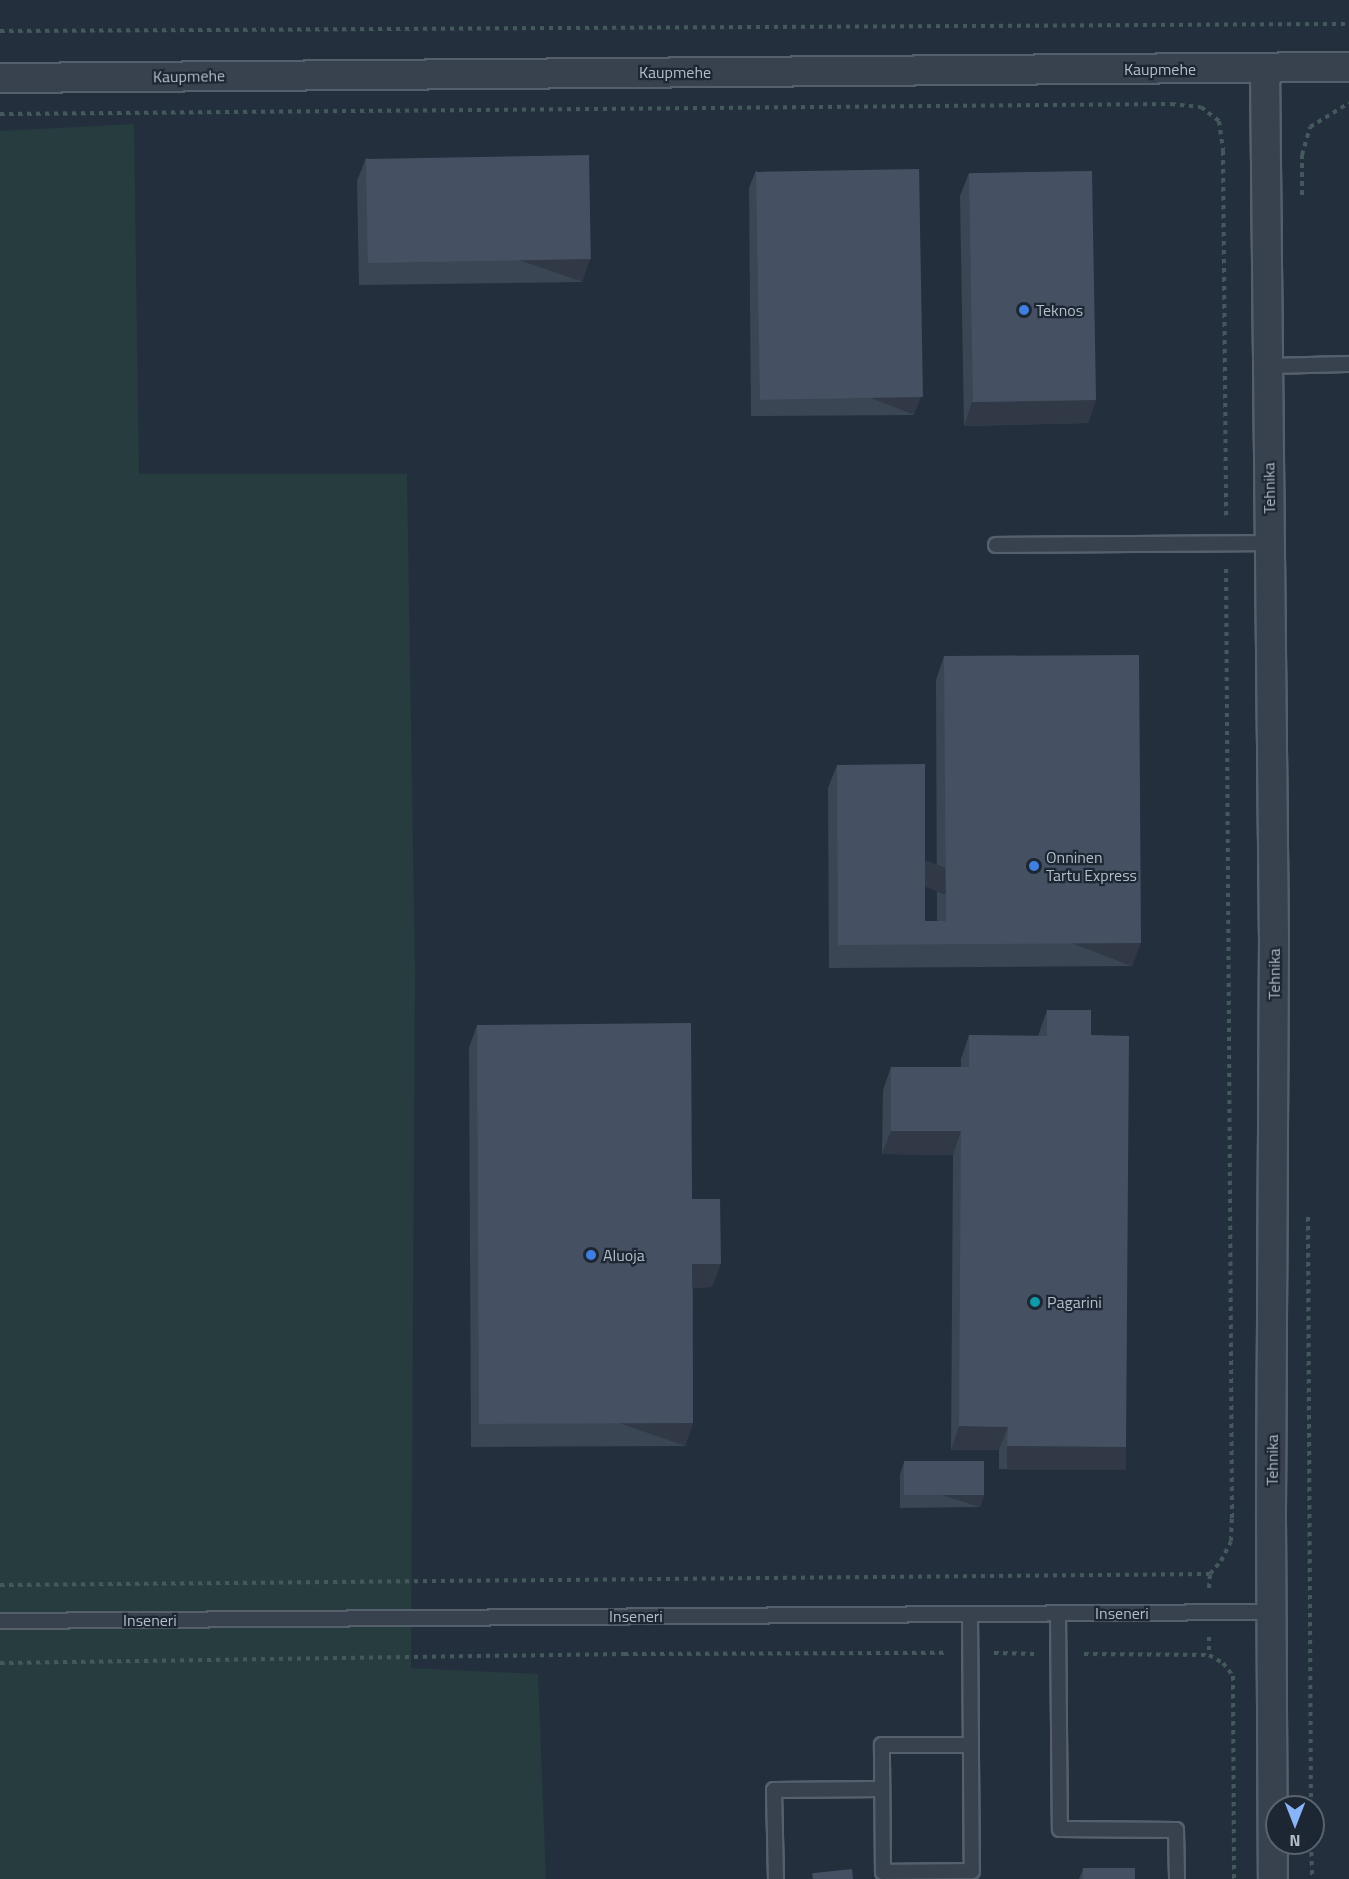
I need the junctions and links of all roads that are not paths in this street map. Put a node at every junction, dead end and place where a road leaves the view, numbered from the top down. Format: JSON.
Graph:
{"nodes":[{"id":1,"x":1349,"y":67,"type":"edge"},
{"id":2,"x":1265,"y":68,"type":"junction"},
{"id":3,"x":0,"y":78,"type":"edge"},
{"id":4,"x":1349,"y":364,"type":"edge"},
{"id":5,"x":1268,"y":366,"type":"junction"},
{"id":6,"x":1270,"y":543,"type":"junction"},
{"id":7,"x":996,"y":545,"type":"dead end"},
{"id":8,"x":1271,"y":1612,"type":"junction"},
{"id":9,"x":1058,"y":1613,"type":"junction"},
{"id":10,"x":970,"y":1614,"type":"junction"},
{"id":11,"x":0,"y":1621,"type":"edge"},
{"id":12,"x":971,"y":1745,"type":"junction"},
{"id":13,"x":882,"y":1789,"type":"junction"},
{"id":14,"x":776,"y":1879,"type":"edge"},
{"id":15,"x":1177,"y":1879,"type":"edge"},
{"id":16,"x":1273,"y":1879,"type":"edge"}],
"edges":[{"from":1,"to":2,"type":"street","name":"Kaupmehe"},
{"from":2,"to":3,"type":"street","name":"Kaupmehe"},
{"from":2,"to":5,"type":"street","name":"Tehnika"},
{"from":4,"to":5,"type":"lane"},
{"from":5,"to":6,"type":"street","name":"Tehnika"},
{"from":6,"to":7,"type":"lane"},
{"from":6,"to":8,"type":"street","name":"Tehnika"},
{"from":8,"to":9,"type":"lane","name":"Inseneri"},
{"from":8,"to":16,"type":"street","name":"Tehnika"},
{"from":9,"to":10,"type":"lane","name":"Inseneri"},
{"from":9,"to":15,"type":"lane"},
{"from":10,"to":11,"type":"lane","name":"Inseneri"},
{"from":10,"to":12,"type":"lane"},
{"from":12,"to":13,"type":"lane"},
{"from":12,"to":13,"type":"lane"},
{"from":13,"to":14,"type":"lane"}]}
